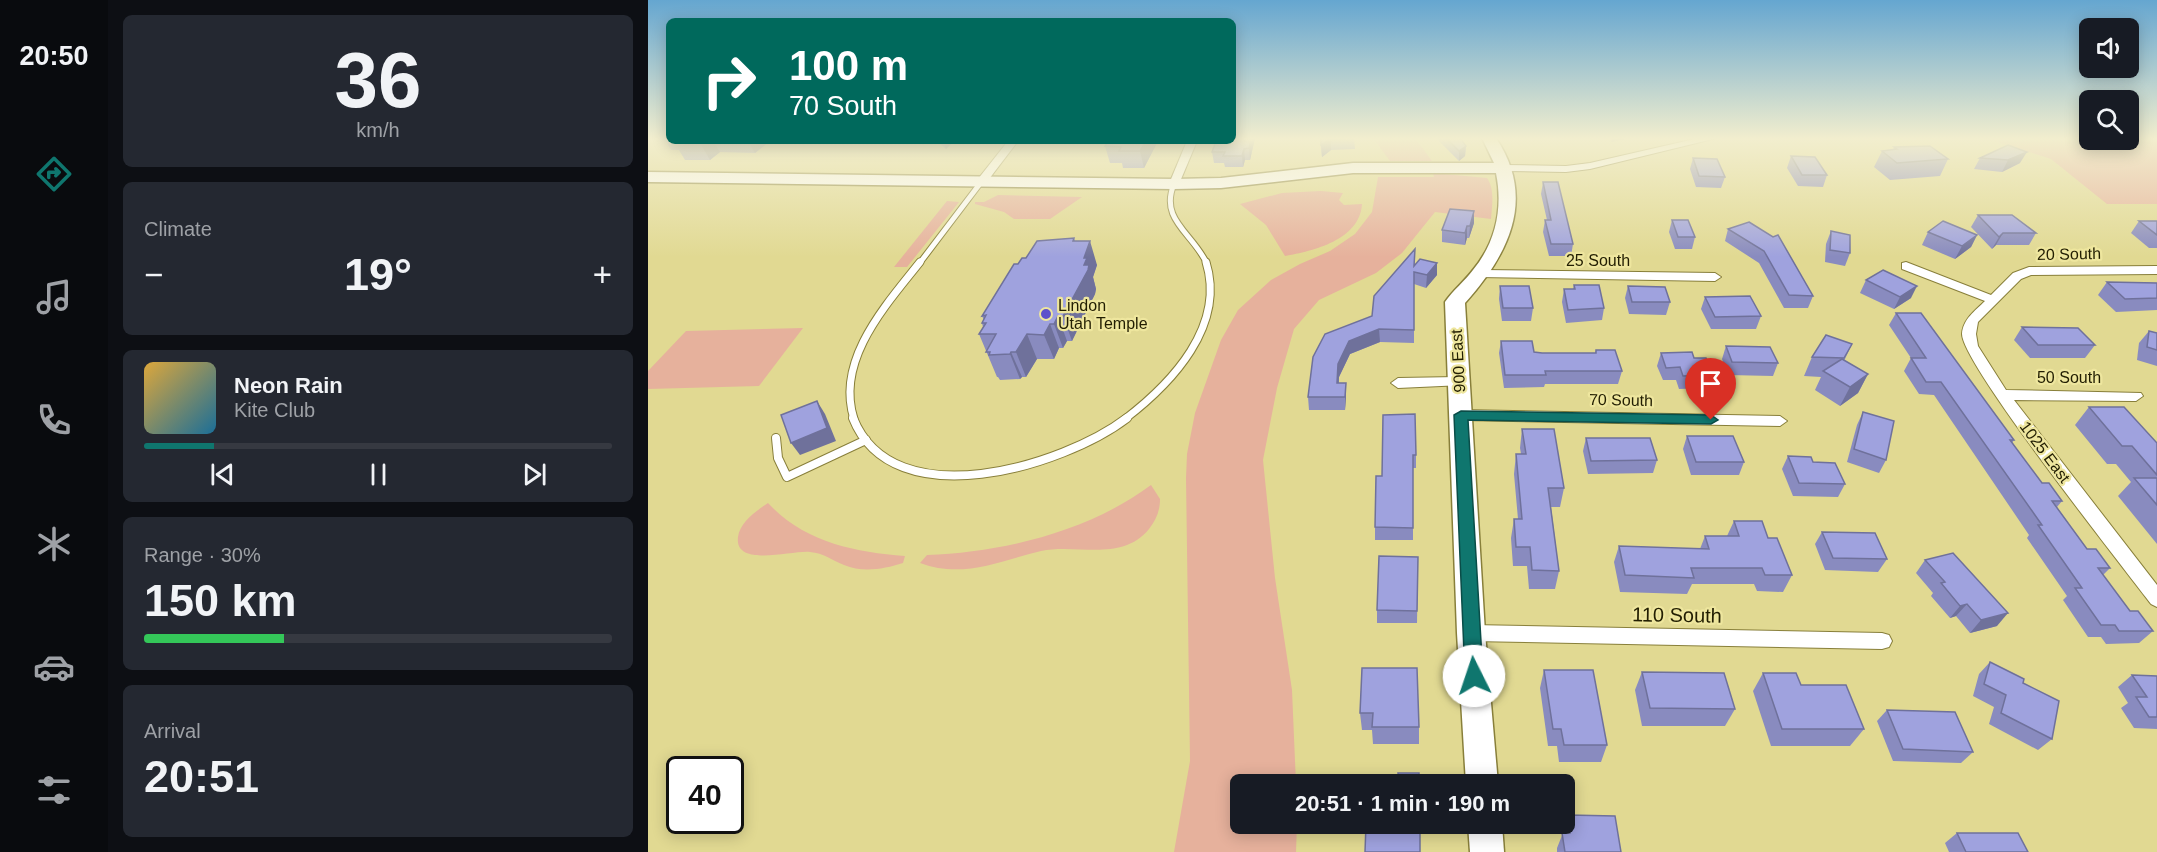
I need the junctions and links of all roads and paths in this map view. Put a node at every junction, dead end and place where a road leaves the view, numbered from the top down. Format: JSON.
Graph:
{"nodes":[{"id":1,"x":711,"y":178,"type":"edge"},
{"id":2,"x":984,"y":178,"type":"edge"},
{"id":3,"x":1177,"y":178,"type":"edge"},
{"id":4,"x":1267,"y":178,"type":"edge"},
{"id":5,"x":1505,"y":178,"type":"edge"},
{"id":6,"x":982,"y":181,"type":"junction"},
{"id":7,"x":1174,"y":184,"type":"junction"},
{"id":8,"x":1906,"y":266,"type":"dead end"},
{"id":9,"x":2157,"y":270,"type":"edge"},
{"id":10,"x":1482,"y":274,"type":"junction"},
{"id":11,"x":1715,"y":277,"type":"dead end"},
{"id":12,"x":1993,"y":300,"type":"junction"},
{"id":13,"x":1458,"y":382,"type":"junction"},
{"id":14,"x":1398,"y":383,"type":"dead end"},
{"id":15,"x":2002,"y":395,"type":"junction"},
{"id":16,"x":2136,"y":396,"type":"dead end"},
{"id":17,"x":1461,"y":415,"type":"junction"},
{"id":18,"x":1780,"y":421,"type":"dead end"},
{"id":19,"x":776,"y":438,"type":"dead end"},
{"id":20,"x":866,"y":440,"type":"junction"},
{"id":21,"x":2150,"y":580,"type":"edge"},
{"id":22,"x":2157,"y":599,"type":"edge"},
{"id":23,"x":1471,"y":633,"type":"junction"},
{"id":24,"x":1882,"y":641,"type":"dead end"},
{"id":25,"x":1481,"y":774,"type":"edge"},
{"id":26,"x":1486,"y":834,"type":"edge"},
{"id":27,"x":1487,"y":852,"type":"edge"}],
"edges":[{"from":1,"to":6,"type":"street"},
{"from":2,"to":6,"type":"street"},
{"from":3,"to":7,"type":"street"},
{"from":4,"to":7,"type":"street"},
{"from":5,"to":10,"type":"street","name":"900 East"},
{"from":6,"to":7,"type":"street"},
{"from":6,"to":20,"type":"lane"},
{"from":7,"to":20,"type":"lane"},
{"from":8,"to":12,"type":"street"},
{"from":9,"to":12,"type":"street","name":"20 South"},
{"from":10,"to":11,"type":"street","name":"25 South"},
{"from":10,"to":13,"type":"street","name":"900 East"},
{"from":12,"to":15,"type":"street","name":"1025 East"},
{"from":13,"to":14,"type":"street"},
{"from":13,"to":17,"type":"street","name":"900 East"},
{"from":15,"to":16,"type":"street","name":"50 South"},
{"from":15,"to":21,"type":"street","name":"1025 East"},
{"from":17,"to":18,"type":"street","name":"70 South"},
{"from":17,"to":23,"type":"street","name":"900 East"},
{"from":19,"to":20,"type":"lane"},
{"from":21,"to":22,"type":"street","name":"1025 East"},
{"from":23,"to":24,"type":"street","name":"110 South"},
{"from":23,"to":25,"type":"street","name":"900 East"},
{"from":26,"to":27,"type":"street"}]}
